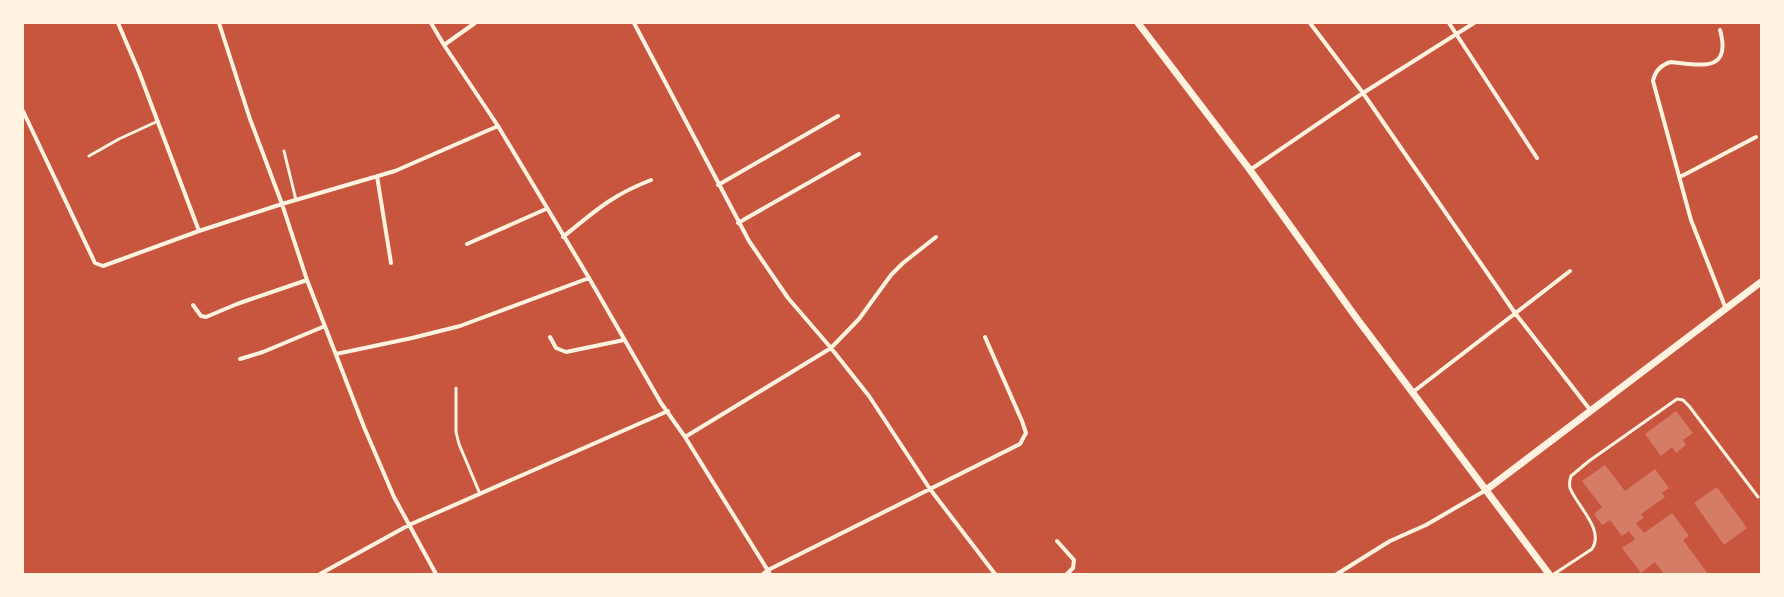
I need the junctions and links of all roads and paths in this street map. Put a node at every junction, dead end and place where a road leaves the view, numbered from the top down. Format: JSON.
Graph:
{"nodes":[{"id":1,"x":118,"y":23,"type":"edge"},
{"id":2,"x":219,"y":23,"type":"edge"},
{"id":3,"x":431,"y":23,"type":"edge"},
{"id":4,"x":475,"y":23,"type":"edge"},
{"id":5,"x":634,"y":23,"type":"edge"},
{"id":6,"x":1138,"y":23,"type":"edge"},
{"id":7,"x":1310,"y":23,"type":"edge"},
{"id":8,"x":1449,"y":23,"type":"edge"},
{"id":9,"x":1474,"y":23,"type":"edge"},
{"id":10,"x":1720,"y":30,"type":"dead end"},
{"id":11,"x":1457,"y":34,"type":"junction"},
{"id":12,"x":444,"y":45,"type":"junction"},
{"id":13,"x":1363,"y":93,"type":"junction"},
{"id":14,"x":23,"y":111,"type":"edge"},
{"id":15,"x":838,"y":116,"type":"dead end"},
{"id":16,"x":158,"y":121,"type":"junction"},
{"id":17,"x":498,"y":126,"type":"junction"},
{"id":18,"x":1756,"y":137,"type":"dead end"},
{"id":19,"x":284,"y":151,"type":"dead end"},
{"id":20,"x":859,"y":154,"type":"dead end"},
{"id":21,"x":89,"y":156,"type":"dead end"},
{"id":22,"x":1537,"y":158,"type":"dead end"},
{"id":23,"x":1250,"y":170,"type":"junction"},
{"id":24,"x":377,"y":176,"type":"junction"},
{"id":25,"x":1680,"y":177,"type":"junction"},
{"id":26,"x":651,"y":180,"type":"dead end"},
{"id":27,"x":718,"y":185,"type":"junction"},
{"id":28,"x":296,"y":200,"type":"junction"},
{"id":29,"x":282,"y":204,"type":"junction"},
{"id":30,"x":546,"y":209,"type":"junction"},
{"id":31,"x":738,"y":223,"type":"junction"},
{"id":32,"x":199,"y":231,"type":"junction"},
{"id":33,"x":563,"y":237,"type":"junction"},
{"id":34,"x":936,"y":237,"type":"dead end"},
{"id":35,"x":467,"y":244,"type":"dead end"},
{"id":36,"x":391,"y":262,"type":"dead end"},
{"id":37,"x":1570,"y":271,"type":"dead end"},
{"id":38,"x":589,"y":278,"type":"junction"},
{"id":39,"x":307,"y":280,"type":"junction"},
{"id":40,"x":1761,"y":282,"type":"edge"},
{"id":41,"x":193,"y":305,"type":"dead end"},
{"id":42,"x":1726,"y":309,"type":"junction"},
{"id":43,"x":1515,"y":313,"type":"junction"},
{"id":44,"x":325,"y":326,"type":"junction"},
{"id":45,"x":550,"y":337,"type":"dead end"},
{"id":46,"x":985,"y":337,"type":"dead end"},
{"id":47,"x":624,"y":340,"type":"junction"},
{"id":48,"x":831,"y":348,"type":"junction"},
{"id":49,"x":336,"y":354,"type":"junction"},
{"id":50,"x":240,"y":359,"type":"dead end"},
{"id":51,"x":456,"y":388,"type":"dead end"},
{"id":52,"x":1413,"y":392,"type":"junction"},
{"id":53,"x":668,"y":411,"type":"junction"},
{"id":54,"x":1591,"y":411,"type":"junction"},
{"id":55,"x":685,"y":437,"type":"junction"},
{"id":56,"x":930,"y":488,"type":"junction"},
{"id":57,"x":1486,"y":490,"type":"junction"},
{"id":58,"x":480,"y":494,"type":"junction"},
{"id":59,"x":1758,"y":497,"type":"dead end"},
{"id":60,"x":409,"y":525,"type":"junction"},
{"id":61,"x":1057,"y":541,"type":"dead end"},
{"id":62,"x":769,"y":572,"type":"edge"},
{"id":63,"x":320,"y":574,"type":"edge"},
{"id":64,"x":436,"y":574,"type":"edge"},
{"id":65,"x":763,"y":574,"type":"edge"},
{"id":66,"x":995,"y":574,"type":"edge"},
{"id":67,"x":1067,"y":574,"type":"edge"},
{"id":68,"x":1337,"y":574,"type":"edge"},
{"id":69,"x":1549,"y":574,"type":"edge"},
{"id":70,"x":1554,"y":574,"type":"edge"}],
"edges":[{"from":1,"to":16,"type":"street"},
{"from":2,"to":29,"type":"street"},
{"from":3,"to":12,"type":"street"},
{"from":4,"to":12,"type":"street"},
{"from":5,"to":27,"type":"street"},
{"from":6,"to":23,"type":"street"},
{"from":7,"to":13,"type":"street"},
{"from":8,"to":11,"type":"street"},
{"from":9,"to":11,"type":"street"},
{"from":10,"to":25,"type":"street"},
{"from":11,"to":13,"type":"street"},
{"from":11,"to":22,"type":"street"},
{"from":12,"to":17,"type":"street"},
{"from":13,"to":23,"type":"street"},
{"from":13,"to":43,"type":"street"},
{"from":14,"to":32,"type":"street"},
{"from":15,"to":27,"type":"street"},
{"from":16,"to":21,"type":"lane"},
{"from":16,"to":32,"type":"street"},
{"from":17,"to":24,"type":"street"},
{"from":17,"to":30,"type":"street"},
{"from":18,"to":25,"type":"street"},
{"from":19,"to":28,"type":"lane"},
{"from":20,"to":31,"type":"street"},
{"from":23,"to":52,"type":"street"},
{"from":24,"to":28,"type":"street"},
{"from":24,"to":36,"type":"street"},
{"from":25,"to":42,"type":"street"},
{"from":26,"to":33,"type":"street"},
{"from":27,"to":31,"type":"street"},
{"from":28,"to":29,"type":"street"},
{"from":29,"to":32,"type":"street"},
{"from":29,"to":39,"type":"street"},
{"from":30,"to":33,"type":"street"},
{"from":30,"to":35,"type":"street"},
{"from":31,"to":48,"type":"street"},
{"from":33,"to":38,"type":"street"},
{"from":34,"to":48,"type":"street"},
{"from":37,"to":43,"type":"street"},
{"from":38,"to":47,"type":"street"},
{"from":38,"to":49,"type":"street"},
{"from":39,"to":41,"type":"street"},
{"from":39,"to":44,"type":"street"},
{"from":40,"to":42,"type":"street"},
{"from":42,"to":54,"type":"street"},
{"from":43,"to":52,"type":"street"},
{"from":43,"to":54,"type":"street"},
{"from":44,"to":49,"type":"street"},
{"from":44,"to":50,"type":"street"},
{"from":45,"to":47,"type":"street"},
{"from":46,"to":56,"type":"street"},
{"from":47,"to":53,"type":"street"},
{"from":48,"to":55,"type":"street"},
{"from":48,"to":56,"type":"street"},
{"from":49,"to":60,"type":"street"},
{"from":51,"to":58,"type":"lane"},
{"from":52,"to":57,"type":"street"},
{"from":53,"to":55,"type":"street"},
{"from":53,"to":58,"type":"street"},
{"from":54,"to":57,"type":"street"},
{"from":55,"to":62,"type":"street"},
{"from":56,"to":62,"type":"street"},
{"from":56,"to":66,"type":"street"},
{"from":57,"to":68,"type":"street"},
{"from":57,"to":69,"type":"street"},
{"from":58,"to":60,"type":"street"},
{"from":59,"to":70,"type":"lane"},
{"from":60,"to":63,"type":"street"},
{"from":60,"to":64,"type":"street"},
{"from":61,"to":67,"type":"street"},
{"from":62,"to":65,"type":"street"}]}
